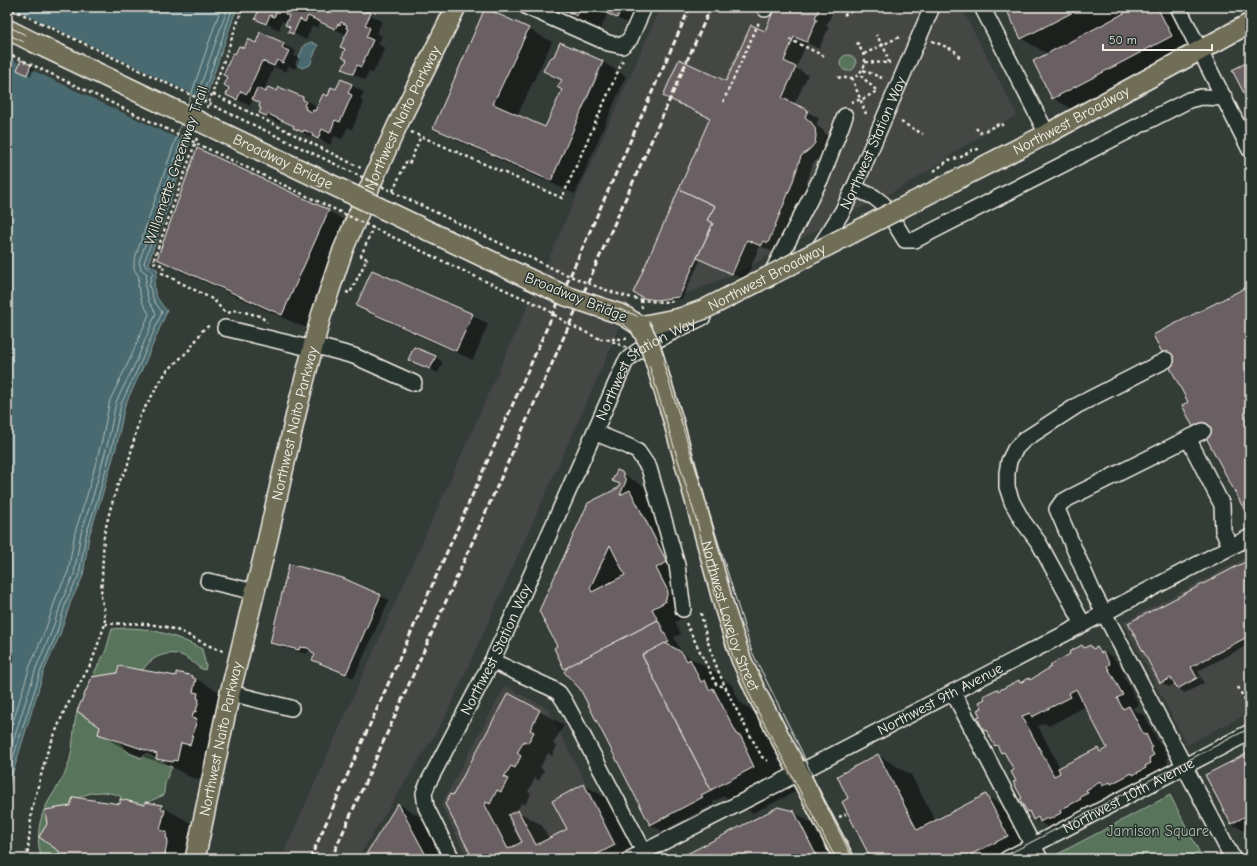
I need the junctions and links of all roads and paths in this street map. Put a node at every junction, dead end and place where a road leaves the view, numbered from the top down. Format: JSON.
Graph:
{"nodes":[{"id":1,"x":7,"y":7,"type":"edge"},
{"id":2,"x":243,"y":7,"type":"edge"},
{"id":3,"x":456,"y":7,"type":"edge"},
{"id":4,"x":527,"y":7,"type":"edge"},
{"id":5,"x":644,"y":7,"type":"edge"},
{"id":6,"x":860,"y":7,"type":"edge"},
{"id":7,"x":932,"y":7,"type":"edge"},
{"id":8,"x":982,"y":7,"type":"edge"},
{"id":9,"x":1178,"y":7,"type":"edge"},
{"id":10,"x":766,"y":8,"type":"edge"},
{"id":11,"x":844,"y":15,"type":"dead end"},
{"id":12,"x":1250,"y":23,"type":"edge"},
{"id":13,"x":7,"y":29,"type":"edge"},
{"id":14,"x":876,"y":35,"type":"dead end"},
{"id":15,"x":920,"y":35,"type":"junction"},
{"id":16,"x":901,"y":36,"type":"dead end"},
{"id":17,"x":789,"y":39,"type":"dead end"},
{"id":18,"x":857,"y":42,"type":"dead end"},
{"id":19,"x":883,"y":45,"type":"junction"},
{"id":20,"x":622,"y":46,"type":"junction"},
{"id":21,"x":1200,"y":50,"type":"junction"},
{"id":22,"x":7,"y":53,"type":"edge"},
{"id":23,"x":864,"y":54,"type":"junction"},
{"id":24,"x":824,"y":56,"type":"dead end"},
{"id":25,"x":960,"y":58,"type":"dead end"},
{"id":26,"x":865,"y":62,"type":"junction"},
{"id":27,"x":863,"y":70,"type":"junction"},
{"id":28,"x":859,"y":74,"type":"junction"},
{"id":29,"x":838,"y":78,"type":"dead end"},
{"id":30,"x":852,"y":78,"type":"junction"},
{"id":31,"x":882,"y":78,"type":"dead end"},
{"id":32,"x":213,"y":94,"type":"junction"},
{"id":33,"x":1225,"y":98,"type":"junction"},
{"id":34,"x":861,"y":100,"type":"junction"},
{"id":35,"x":723,"y":102,"type":"dead end"},
{"id":36,"x":851,"y":102,"type":"dead end"},
{"id":37,"x":206,"y":114,"type":"dead end"},
{"id":38,"x":866,"y":114,"type":"dead end"},
{"id":39,"x":845,"y":116,"type":"dead end"},
{"id":40,"x":900,"y":122,"type":"dead end"},
{"id":41,"x":397,"y":126,"type":"junction"},
{"id":42,"x":976,"y":128,"type":"dead end"},
{"id":43,"x":1004,"y":128,"type":"dead end"},
{"id":44,"x":198,"y":134,"type":"dead end"},
{"id":45,"x":923,"y":134,"type":"dead end"},
{"id":46,"x":1047,"y":134,"type":"junction"},
{"id":47,"x":421,"y":136,"type":"junction"},
{"id":48,"x":1250,"y":150,"type":"edge"},
{"id":49,"x":375,"y":175,"type":"junction"},
{"id":50,"x":854,"y":188,"type":"junction"},
{"id":51,"x":393,"y":191,"type":"junction"},
{"id":52,"x":373,"y":227,"type":"junction"},
{"id":53,"x":765,"y":286,"type":"junction"},
{"id":54,"x":350,"y":293,"type":"dead end"},
{"id":55,"x":641,"y":300,"type":"dead end"},
{"id":56,"x":222,"y":321,"type":"junction"},
{"id":57,"x":273,"y":324,"type":"dead end"},
{"id":58,"x":640,"y":326,"type":"junction"},
{"id":59,"x":608,"y":339,"type":"junction"},
{"id":60,"x":313,"y":347,"type":"junction"},
{"id":61,"x":654,"y":358,"type":"junction"},
{"id":62,"x":1166,"y":360,"type":"dead end"},
{"id":63,"x":414,"y":383,"type":"dead end"},
{"id":64,"x":1203,"y":431,"type":"dead end"},
{"id":65,"x":596,"y":432,"type":"junction"},
{"id":66,"x":1188,"y":438,"type":"junction"},
{"id":67,"x":1250,"y":537,"type":"edge"},
{"id":68,"x":1231,"y":547,"type":"junction"},
{"id":69,"x":208,"y":581,"type":"dead end"},
{"id":70,"x":255,"y":592,"type":"junction"},
{"id":71,"x":683,"y":609,"type":"joint"},
{"id":72,"x":701,"y":613,"type":"dead end"},
{"id":73,"x":1104,"y":613,"type":"junction"},
{"id":74,"x":105,"y":624,"type":"junction"},
{"id":75,"x":1083,"y":624,"type":"junction"},
{"id":76,"x":239,"y":656,"type":"junction"},
{"id":77,"x":492,"y":661,"type":"junction"},
{"id":78,"x":725,"y":687,"type":"junction"},
{"id":79,"x":1238,"y":687,"type":"dead end"},
{"id":80,"x":953,"y":692,"type":"junction"},
{"id":81,"x":230,"y":693,"type":"junction"},
{"id":82,"x":292,"y":708,"type":"dead end"},
{"id":83,"x":1250,"y":710,"type":"edge"},
{"id":84,"x":1250,"y":732,"type":"edge"},
{"id":85,"x":768,"y":761,"type":"dead end"},
{"id":86,"x":1184,"y":767,"type":"junction"},
{"id":87,"x":798,"y":772,"type":"junction"},
{"id":88,"x":1033,"y":846,"type":"junction"},
{"id":89,"x":646,"y":855,"type":"edge"},
{"id":90,"x":27,"y":859,"type":"edge"},
{"id":91,"x":195,"y":859,"type":"edge"},
{"id":92,"x":452,"y":859,"type":"edge"},
{"id":93,"x":630,"y":859,"type":"edge"},
{"id":94,"x":844,"y":859,"type":"edge"},
{"id":95,"x":1007,"y":859,"type":"edge"},
{"id":96,"x":1040,"y":859,"type":"edge"},
{"id":97,"x":1233,"y":859,"type":"edge"}],
"edges":[{"from":1,"to":51,"type":"path","name":"Broadway Bridge","bridge":true},
{"from":2,"to":32,"type":"path","name":"Willamette Greenway Trail"},
{"from":3,"to":41,"type":"main road","name":"Northwest Naito Parkway"},
{"from":4,"to":20,"type":"street"},
{"from":5,"to":20,"type":"street"},
{"from":6,"to":11,"type":"path"},
{"from":7,"to":15,"type":"street","name":"Northwest Station Way"},
{"from":8,"to":46,"type":"street"},
{"from":9,"to":21,"type":"street"},
{"from":10,"to":35,"type":"path"},
{"from":12,"to":21,"type":"main road","name":"Northwest Broadway"},
{"from":13,"to":58,"type":"main road","name":"Broadway Bridge","bridge":true},
{"from":14,"to":19,"type":"path"},
{"from":15,"to":25,"type":"path"},
{"from":15,"to":50,"type":"street","name":"Northwest Station Way"},
{"from":16,"to":19,"type":"path"},
{"from":17,"to":24,"type":"path"},
{"from":18,"to":23,"type":"path"},
{"from":19,"to":23,"type":"path"},
{"from":19,"to":26,"type":"path"},
{"from":20,"to":47,"type":"path"},
{"from":21,"to":33,"type":"street"},
{"from":21,"to":46,"type":"main road","name":"Northwest Broadway"},
{"from":22,"to":52,"type":"path","name":"Broadway Bridge","bridge":true},
{"from":23,"to":26,"type":"path"},
{"from":26,"to":27,"type":"path"},
{"from":27,"to":28,"type":"path"},
{"from":27,"to":31,"type":"path"},
{"from":28,"to":30,"type":"path"},
{"from":28,"to":34,"type":"path"},
{"from":29,"to":30,"type":"path"},
{"from":30,"to":34,"type":"path"},
{"from":32,"to":37,"type":"path","name":"Willamette Greenway Trail"},
{"from":32,"to":49,"type":"path"},
{"from":33,"to":48,"type":"street"},
{"from":33,"to":50,"type":"street"},
{"from":34,"to":36,"type":"path"},
{"from":34,"to":38,"type":"path"},
{"from":39,"to":53,"type":"street"},
{"from":40,"to":45,"type":"path"},
{"from":41,"to":47,"type":"path"},
{"from":41,"to":49,"type":"main road","name":"Northwest Naito Parkway"},
{"from":42,"to":43,"type":"path"},
{"from":44,"to":56,"type":"path","name":"Willamette Greenway Trail"},
{"from":46,"to":58,"type":"main road","name":"Northwest Broadway","bridge":true},
{"from":47,"to":51,"type":"path"},
{"from":49,"to":60,"type":"main road","name":"Northwest Naito Parkway"},
{"from":50,"to":53,"type":"street","name":"Northwest Station Way"},
{"from":51,"to":55,"type":"path","name":"Broadway Bridge","bridge":true},
{"from":52,"to":54,"type":"path"},
{"from":52,"to":59,"type":"path","name":"Broadway Bridge","bridge":true},
{"from":53,"to":65,"type":"street","name":"Northwest Station Way"},
{"from":56,"to":57,"type":"path"},
{"from":56,"to":60,"type":"street"},
{"from":56,"to":74,"type":"path"},
{"from":58,"to":59,"type":"path","name":"Broadway Bridge","bridge":true},
{"from":58,"to":61,"type":"main road","name":"Northwest Lovejoy Street","bridge":true},
{"from":59,"to":61,"type":"path","bridge":true},
{"from":60,"to":63,"type":"street"},
{"from":60,"to":70,"type":"main road","name":"Northwest Naito Parkway"},
{"from":61,"to":87,"type":"main road","name":"Northwest Lovejoy Street"},
{"from":62,"to":75,"type":"street"},
{"from":64,"to":66,"type":"street"},
{"from":65,"to":71,"type":"street"},
{"from":65,"to":77,"type":"street","name":"Northwest Station Way"},
{"from":66,"to":68,"type":"street"},
{"from":66,"to":73,"type":"street"},
{"from":67,"to":68,"type":"street","name":"Northwest 9th Avenue"},
{"from":68,"to":73,"type":"street","name":"Northwest 9th Avenue"},
{"from":69,"to":70,"type":"street"},
{"from":70,"to":76,"type":"main road","name":"Northwest Naito Parkway"},
{"from":71,"to":78,"type":"path"},
{"from":72,"to":78,"type":"path"},
{"from":73,"to":75,"type":"street","name":"Northwest 9th Avenue"},
{"from":73,"to":86,"type":"street"},
{"from":74,"to":76,"type":"path"},
{"from":74,"to":90,"type":"path"},
{"from":75,"to":80,"type":"street","name":"Northwest 9th Avenue"},
{"from":76,"to":81,"type":"main road","name":"Northwest Naito Parkway"},
{"from":77,"to":89,"type":"street"},
{"from":77,"to":92,"type":"street","name":"Northwest Station Way"},
{"from":78,"to":85,"type":"path"},
{"from":79,"to":83,"type":"path"},
{"from":80,"to":87,"type":"street","name":"Northwest 9th Avenue"},
{"from":80,"to":88,"type":"street"},
{"from":81,"to":82,"type":"street"},
{"from":81,"to":91,"type":"main road","name":"Northwest Naito Parkway"},
{"from":84,"to":86,"type":"street","name":"Northwest 10th Avenue"},
{"from":86,"to":88,"type":"street","name":"Northwest 10th Avenue"},
{"from":86,"to":97,"type":"street"},
{"from":87,"to":89,"type":"street","name":"Northwest 9th Avenue"},
{"from":87,"to":94,"type":"main road","name":"Northwest Lovejoy Street"},
{"from":88,"to":95,"type":"street","name":"Northwest 10th Avenue"},
{"from":88,"to":96,"type":"street"},
{"from":89,"to":93,"type":"street","name":"Northwest 9th Avenue"}]}
